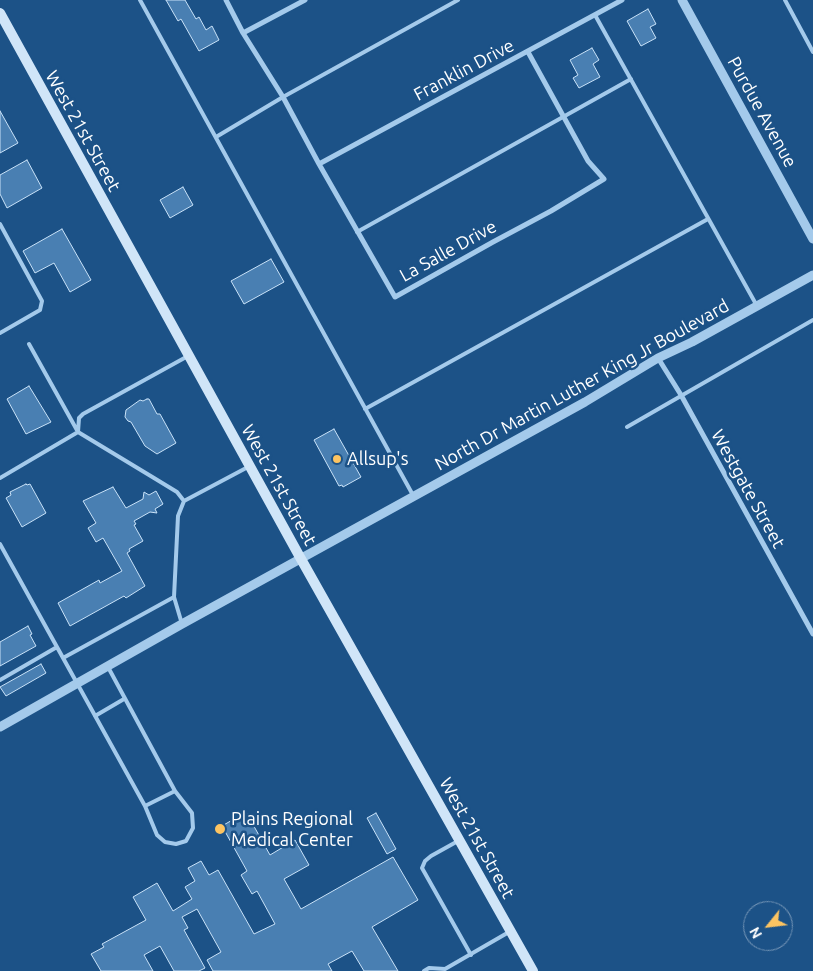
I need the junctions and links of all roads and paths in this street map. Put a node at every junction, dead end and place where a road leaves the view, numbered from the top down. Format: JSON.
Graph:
{"nodes":[{"id":1,"x":140,"y":0,"type":"edge"},
{"id":2,"x":226,"y":0,"type":"edge"},
{"id":3,"x":305,"y":0,"type":"edge"},
{"id":4,"x":458,"y":0,"type":"edge"},
{"id":5,"x":622,"y":0,"type":"edge"},
{"id":6,"x":682,"y":0,"type":"edge"},
{"id":7,"x":785,"y":0,"type":"edge"},
{"id":8,"x":0,"y":13,"type":"edge"},
{"id":9,"x":595,"y":15,"type":"junction"},
{"id":10,"x":243,"y":33,"type":"junction"},
{"id":11,"x":528,"y":52,"type":"junction"},
{"id":12,"x":813,"y":52,"type":"edge"},
{"id":13,"x":631,"y":79,"type":"junction"},
{"id":14,"x":284,"y":97,"type":"junction"},
{"id":15,"x":564,"y":116,"type":"junction"},
{"id":16,"x":216,"y":137,"type":"junction"},
{"id":17,"x":319,"y":164,"type":"junction"},
{"id":18,"x":708,"y":219,"type":"junction"},
{"id":19,"x":0,"y":224,"type":"edge"},
{"id":20,"x":357,"y":232,"type":"junction"},
{"id":21,"x":813,"y":239,"type":"edge"},
{"id":22,"x":813,"y":275,"type":"edge"},
{"id":23,"x":757,"y":306,"type":"junction"},
{"id":24,"x":813,"y":320,"type":"edge"},
{"id":25,"x":0,"y":333,"type":"edge"},
{"id":26,"x":29,"y":344,"type":"dead end"},
{"id":27,"x":189,"y":355,"type":"junction"},
{"id":28,"x":658,"y":358,"type":"junction"},
{"id":29,"x":681,"y":395,"type":"junction"},
{"id":30,"x":365,"y":408,"type":"junction"},
{"id":31,"x":627,"y":428,"type":"dead end"},
{"id":32,"x":78,"y":432,"type":"junction"},
{"id":33,"x":250,"y":466,"type":"junction"},
{"id":34,"x":0,"y":478,"type":"edge"},
{"id":35,"x":414,"y":497,"type":"junction"},
{"id":36,"x":184,"y":501,"type":"junction"},
{"id":37,"x":0,"y":544,"type":"edge"},
{"id":38,"x":301,"y":559,"type":"junction"},
{"id":39,"x":174,"y":597,"type":"junction"},
{"id":40,"x":182,"y":624,"type":"junction"},
{"id":41,"x":813,"y":634,"type":"edge"},
{"id":42,"x":57,"y":647,"type":"junction"},
{"id":43,"x":63,"y":658,"type":"junction"},
{"id":44,"x":108,"y":667,"type":"junction"},
{"id":45,"x":0,"y":680,"type":"edge"},
{"id":46,"x":77,"y":684,"type":"junction"},
{"id":47,"x":124,"y":699,"type":"junction"},
{"id":48,"x":95,"y":716,"type":"junction"},
{"id":49,"x":0,"y":726,"type":"edge"},
{"id":50,"x":175,"y":791,"type":"junction"},
{"id":51,"x":145,"y":806,"type":"junction"},
{"id":52,"x":460,"y":840,"type":"junction"},
{"id":53,"x":511,"y":931,"type":"junction"},
{"id":54,"x":471,"y":955,"type":"junction"},
{"id":55,"x":445,"y":970,"type":"edge"},
{"id":56,"x":424,"y":971,"type":"edge"},
{"id":57,"x":533,"y":971,"type":"edge"}],
"edges":[{"from":1,"to":16,"type":"lane"},
{"from":2,"to":10,"type":"street","name":"La Salle Drive"},
{"from":3,"to":10,"type":"street"},
{"from":4,"to":14,"type":"lane"},
{"from":5,"to":9,"type":"street","name":"Franklin Drive"},
{"from":6,"to":21,"type":"street","name":"Purdue Avenue"},
{"from":7,"to":12,"type":"lane"},
{"from":8,"to":27,"type":"main road","name":"West 21st Street"},
{"from":9,"to":11,"type":"street","name":"Franklin Drive"},
{"from":9,"to":13,"type":"lane"},
{"from":10,"to":14,"type":"street","name":"La Salle Drive"},
{"from":11,"to":15,"type":"street","name":"La Salle Drive"},
{"from":11,"to":17,"type":"street","name":"Franklin Drive"},
{"from":13,"to":15,"type":"lane"},
{"from":13,"to":18,"type":"lane"},
{"from":14,"to":16,"type":"lane"},
{"from":14,"to":17,"type":"street","name":"La Salle Drive"},
{"from":15,"to":20,"type":"lane"},
{"from":15,"to":20,"type":"street","name":"La Salle Drive"},
{"from":16,"to":30,"type":"lane"},
{"from":17,"to":20,"type":"street","name":"La Salle Drive"},
{"from":18,"to":23,"type":"lane"},
{"from":18,"to":30,"type":"lane"},
{"from":19,"to":25,"type":"lane"},
{"from":22,"to":23,"type":"street","name":"North Dr Martin Luther King Jr Boulevard"},
{"from":23,"to":28,"type":"street","name":"North Dr Martin Luther King Jr Boulevard"},
{"from":24,"to":29,"type":"lane"},
{"from":26,"to":32,"type":"lane"},
{"from":27,"to":32,"type":"lane"},
{"from":27,"to":33,"type":"main road","name":"West 21st Street"},
{"from":28,"to":29,"type":"street","name":"Westgate Street"},
{"from":28,"to":35,"type":"street","name":"North Dr Martin Luther King Jr Boulevard"},
{"from":29,"to":31,"type":"lane"},
{"from":29,"to":41,"type":"street","name":"Westgate Street"},
{"from":30,"to":35,"type":"lane"},
{"from":32,"to":34,"type":"lane"},
{"from":32,"to":36,"type":"lane"},
{"from":33,"to":36,"type":"lane"},
{"from":33,"to":38,"type":"main road","name":"West 21st Street"},
{"from":35,"to":38,"type":"street","name":"North Dr Martin Luther King Jr Boulevard"},
{"from":36,"to":39,"type":"lane"},
{"from":37,"to":42,"type":"lane"},
{"from":38,"to":40,"type":"street","name":"North Dr Martin Luther King Jr Boulevard"},
{"from":38,"to":52,"type":"main road","name":"West 21st Street"},
{"from":39,"to":40,"type":"lane"},
{"from":39,"to":43,"type":"lane"},
{"from":40,"to":44,"type":"street","name":"North Dr Martin Luther King Jr Boulevard"},
{"from":42,"to":43,"type":"lane"},
{"from":42,"to":45,"type":"lane"},
{"from":43,"to":46,"type":"lane"},
{"from":44,"to":46,"type":"street","name":"North Dr Martin Luther King Jr Boulevard"},
{"from":44,"to":47,"type":"lane"},
{"from":46,"to":48,"type":"lane"},
{"from":46,"to":49,"type":"street","name":"North Dr Martin Luther King Jr Boulevard"},
{"from":47,"to":48,"type":"lane"},
{"from":47,"to":50,"type":"lane"},
{"from":48,"to":51,"type":"lane"},
{"from":50,"to":51,"type":"lane"},
{"from":50,"to":51,"type":"lane"},
{"from":52,"to":53,"type":"main road","name":"West 21st Street"},
{"from":52,"to":54,"type":"lane"},
{"from":53,"to":54,"type":"lane"},
{"from":53,"to":57,"type":"main road","name":"West 21st Street"},
{"from":54,"to":55,"type":"lane"},
{"from":55,"to":56,"type":"lane"}]}
